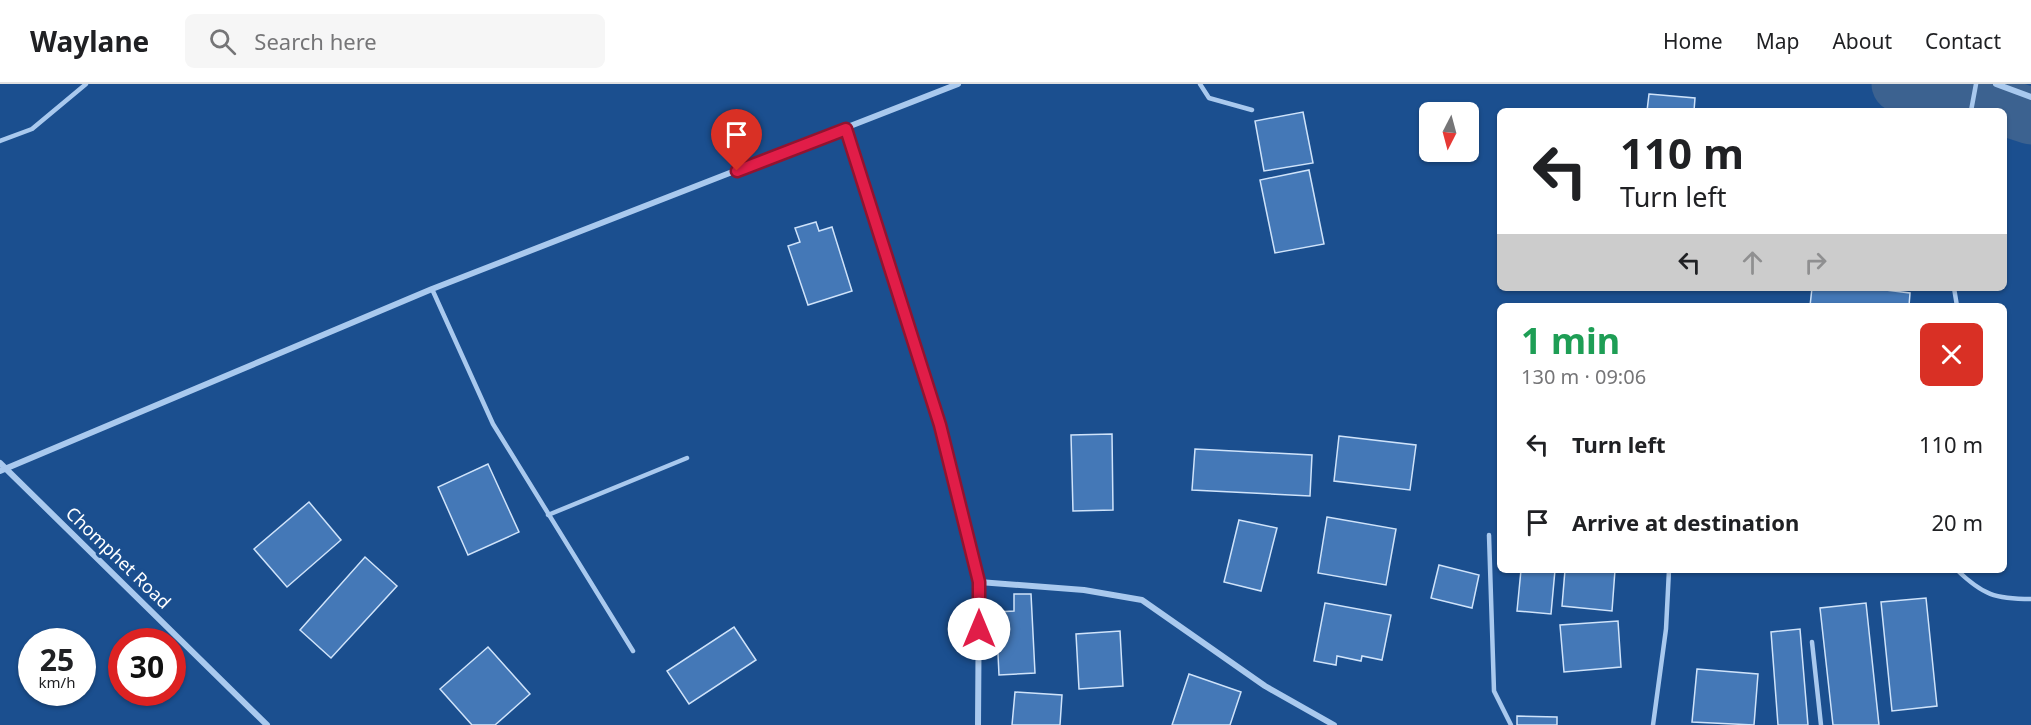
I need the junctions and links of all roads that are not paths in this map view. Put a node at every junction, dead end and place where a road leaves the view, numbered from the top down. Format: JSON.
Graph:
{"nodes":[{"id":1,"x":86,"y":84,"type":"edge"},
{"id":2,"x":958,"y":84,"type":"edge"},
{"id":3,"x":1200,"y":84,"type":"edge"},
{"id":4,"x":1996,"y":84,"type":"edge"},
{"id":5,"x":1976,"y":85,"type":"edge"},
{"id":6,"x":2031,"y":97,"type":"edge"},
{"id":7,"x":1972,"y":108,"type":"edge"},
{"id":8,"x":1252,"y":110,"type":"dead end"},
{"id":9,"x":846,"y":129,"type":"junction"},
{"id":10,"x":0,"y":141,"type":"edge"},
{"id":11,"x":432,"y":289,"type":"junction"},
{"id":12,"x":687,"y":458,"type":"dead end"},
{"id":13,"x":2,"y":467,"type":"edge"},
{"id":14,"x":548,"y":515,"type":"junction"},
{"id":15,"x":1490,"y":535,"type":"dead end"},
{"id":16,"x":1668,"y":573,"type":"edge"},
{"id":17,"x":1960,"y":573,"type":"edge"},
{"id":18,"x":979,"y":582,"type":"junction"},
{"id":19,"x":2031,"y":599,"type":"edge"},
{"id":20,"x":1812,"y":642,"type":"dead end"},
{"id":21,"x":633,"y":651,"type":"dead end"},
{"id":22,"x":267,"y":725,"type":"edge"},
{"id":23,"x":978,"y":725,"type":"edge"},
{"id":24,"x":1334,"y":725,"type":"edge"},
{"id":25,"x":1510,"y":725,"type":"edge"},
{"id":26,"x":1653,"y":725,"type":"edge"},
{"id":27,"x":1821,"y":725,"type":"edge"}],
"edges":[{"from":1,"to":10,"type":"lane"},
{"from":2,"to":9,"type":"street"},
{"from":3,"to":8,"type":"lane"},
{"from":4,"to":6,"type":"street"},
{"from":5,"to":7,"type":"lane"},
{"from":9,"to":11,"type":"street"},
{"from":9,"to":18,"type":"street"},
{"from":11,"to":13,"type":"street"},
{"from":11,"to":14,"type":"lane"},
{"from":12,"to":14,"type":"lane"},
{"from":13,"to":22,"type":"street","name":"Chomphet Road"},
{"from":14,"to":21,"type":"lane"},
{"from":15,"to":25,"type":"lane"},
{"from":16,"to":26,"type":"lane"},
{"from":17,"to":19,"type":"lane"},
{"from":18,"to":23,"type":"street"},
{"from":18,"to":24,"type":"street"},
{"from":20,"to":27,"type":"lane"}]}
